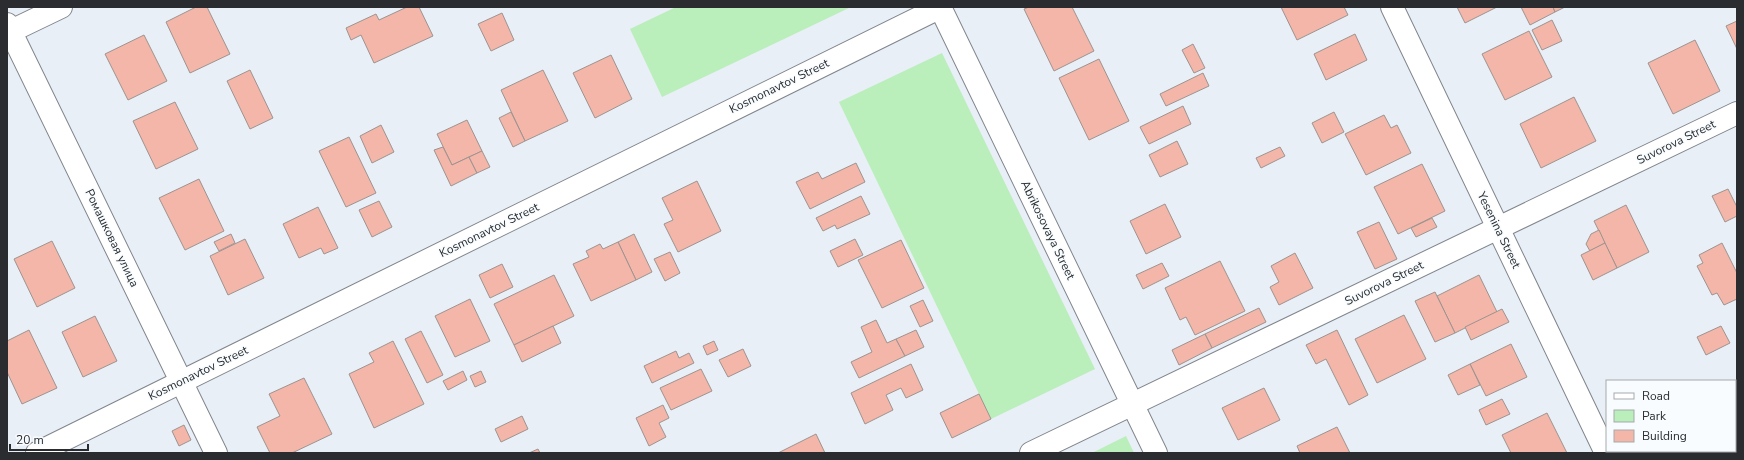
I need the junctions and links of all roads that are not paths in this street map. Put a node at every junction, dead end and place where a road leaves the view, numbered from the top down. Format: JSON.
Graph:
{"nodes":[{"id":1,"x":61,"y":7,"type":"edge"},
{"id":2,"x":940,"y":7,"type":"edge"},
{"id":3,"x":1392,"y":7,"type":"edge"},
{"id":4,"x":8,"y":29,"type":"edge"},
{"id":5,"x":1737,"y":113,"type":"edge"},
{"id":6,"x":1498,"y":228,"type":"junction"},
{"id":7,"x":181,"y":381,"type":"junction"},
{"id":8,"x":1132,"y":404,"type":"junction"},
{"id":9,"x":37,"y":453,"type":"edge"},
{"id":10,"x":216,"y":453,"type":"edge"},
{"id":11,"x":1031,"y":453,"type":"edge"},
{"id":12,"x":1156,"y":453,"type":"edge"},
{"id":13,"x":1606,"y":453,"type":"edge"}],
"edges":[{"from":1,"to":4,"type":"street"},
{"from":2,"to":7,"type":"street","name":"Kosmonavtov Street"},
{"from":2,"to":8,"type":"street","name":"Abrikosovaya Street"},
{"from":3,"to":6,"type":"street","name":"Yesenina Street"},
{"from":4,"to":7,"type":"street","name":"Ромашковая улица"},
{"from":5,"to":6,"type":"street","name":"Suvorova Street"},
{"from":6,"to":8,"type":"street","name":"Suvorova Street"},
{"from":6,"to":13,"type":"street","name":"Yesenina Street"},
{"from":7,"to":9,"type":"street","name":"Kosmonavtov Street"},
{"from":7,"to":10,"type":"street","name":"Ромашковая улица"},
{"from":8,"to":11,"type":"street","name":"Suvorova Street"},
{"from":8,"to":12,"type":"street","name":"Abrikosovaya Street"}]}
